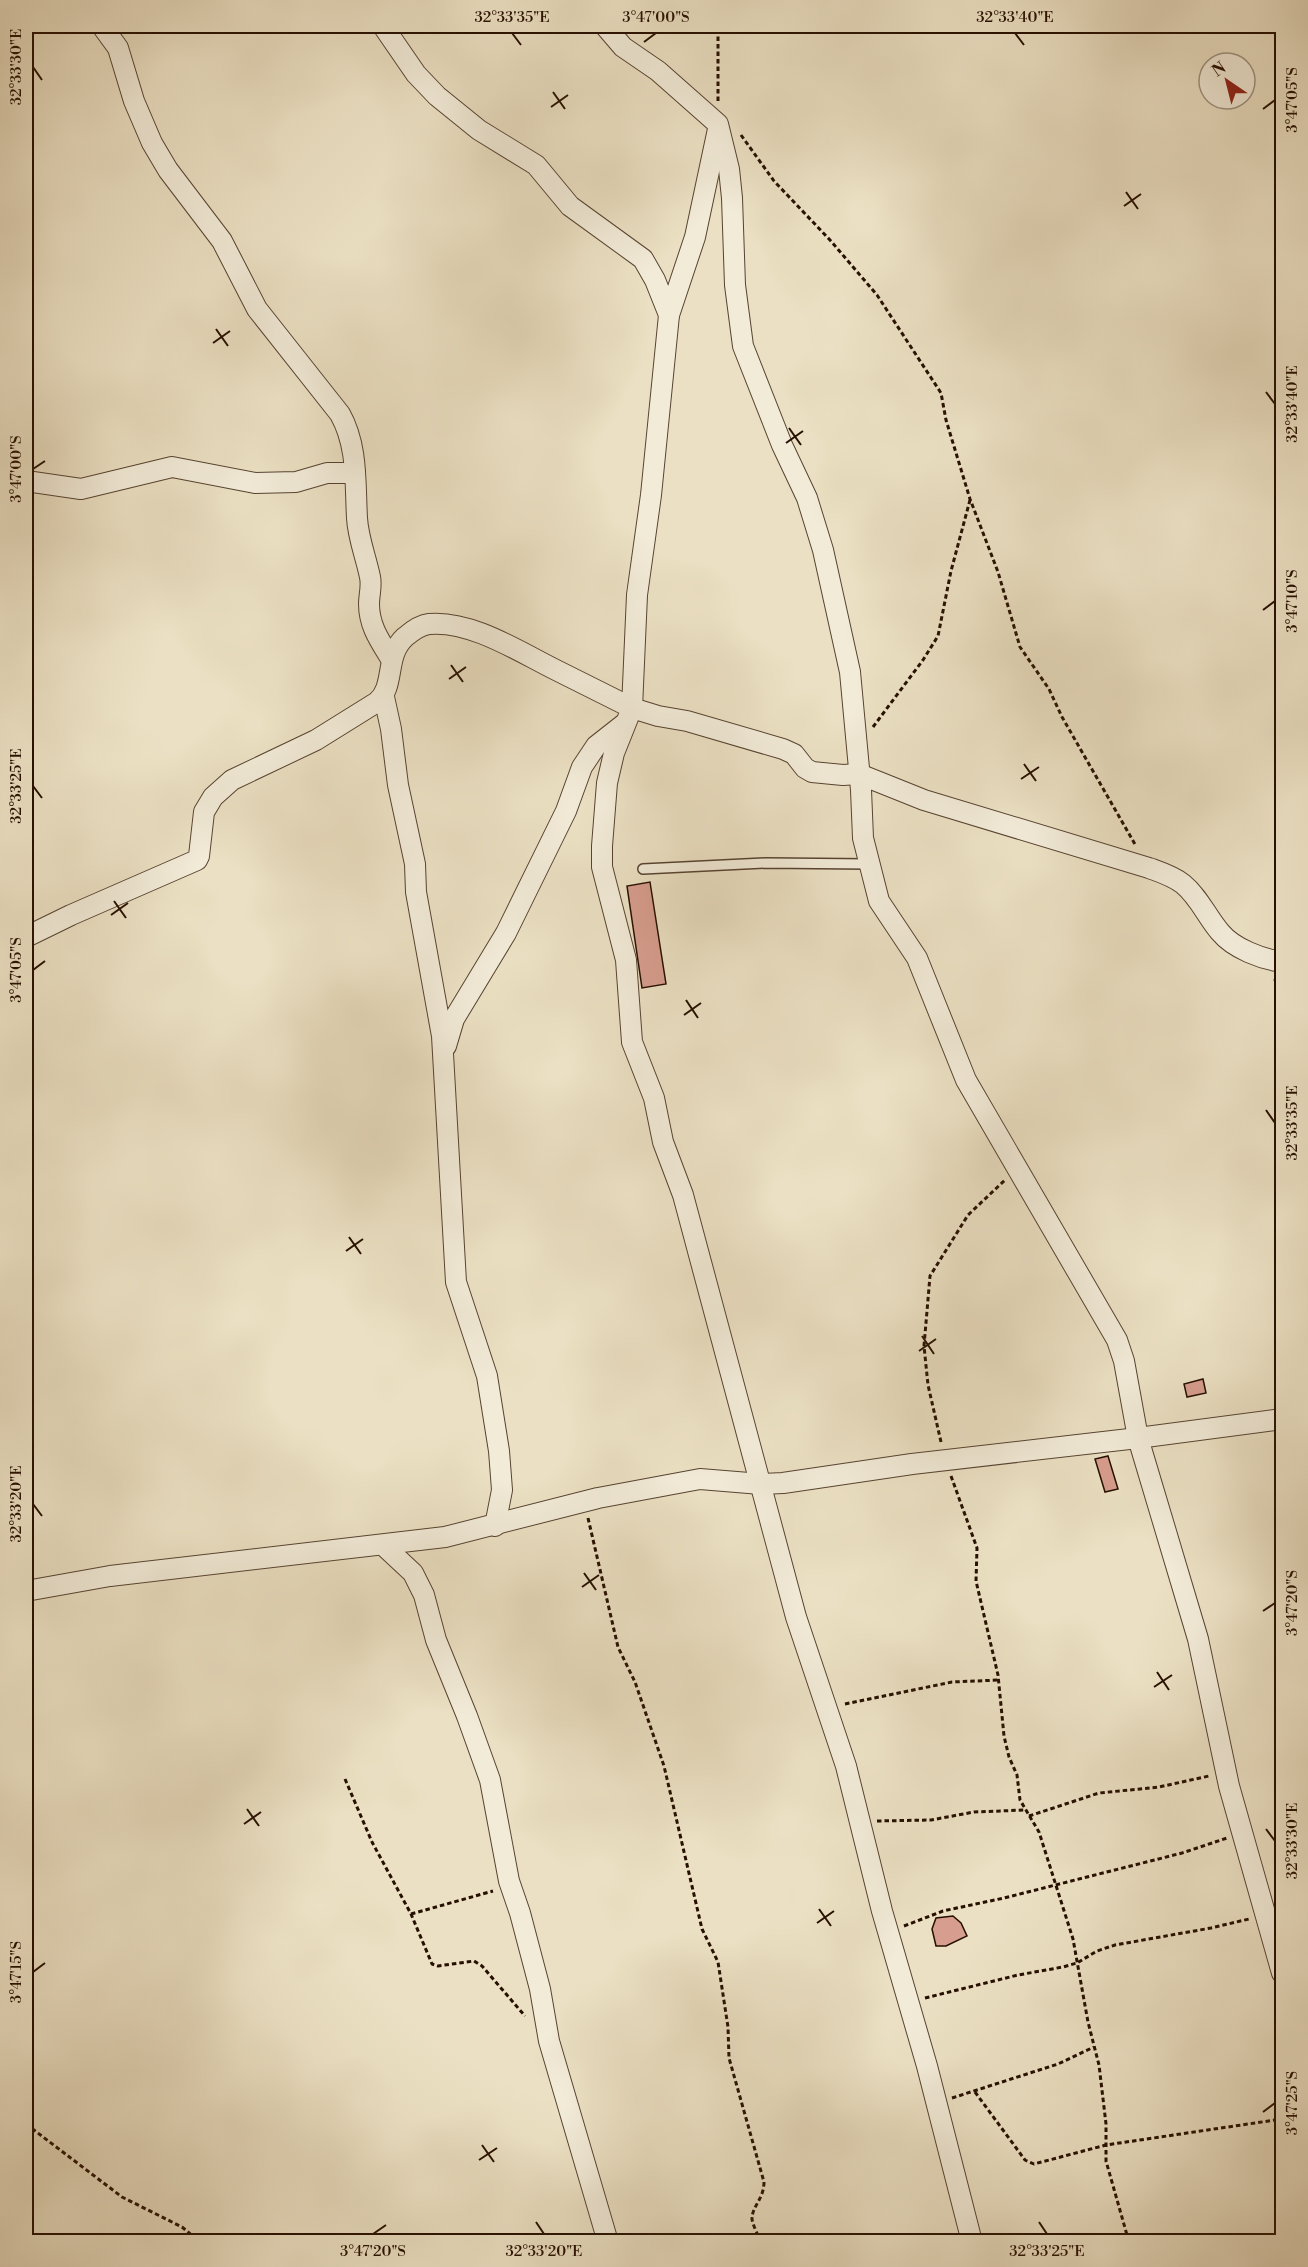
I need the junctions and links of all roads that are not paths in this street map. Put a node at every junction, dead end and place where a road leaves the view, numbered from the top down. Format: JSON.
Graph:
{"nodes":[{"id":1,"x":102,"y":26,"type":"edge"},
{"id":2,"x":383,"y":26,"type":"edge"},
{"id":3,"x":605,"y":26,"type":"edge"},
{"id":4,"x":718,"y":126,"type":"junction"},
{"id":5,"x":669,"y":315,"type":"junction"},
{"id":6,"x":355,"y":473,"type":"junction"},
{"id":7,"x":26,"y":481,"type":"edge"},
{"id":8,"x":391,"y":659,"type":"junction"},
{"id":9,"x":384,"y":697,"type":"junction"},
{"id":10,"x":629,"y":715,"type":"junction"},
{"id":11,"x":859,"y":774,"type":"junction"},
{"id":12,"x":869,"y":864,"type":"junction"},
{"id":13,"x":643,"y":869,"type":"dead end"},
{"id":14,"x":26,"y":937,"type":"edge"},
{"id":15,"x":1277,"y":961,"type":"edge"},
{"id":16,"x":444,"y":1058,"type":"junction"},
{"id":17,"x":1282,"y":1419,"type":"edge"},
{"id":18,"x":1138,"y":1438,"type":"junction"},
{"id":19,"x":761,"y":1484,"type":"junction"},
{"id":20,"x":495,"y":1526,"type":"junction"},
{"id":21,"x":383,"y":1545,"type":"junction"},
{"id":22,"x":26,"y":1591,"type":"edge"},
{"id":23,"x":1282,"y":1973,"type":"edge"},
{"id":24,"x":608,"y":2241,"type":"edge"},
{"id":25,"x":972,"y":2241,"type":"edge"}],
"edges":[{"from":1,"to":6,"type":"street"},
{"from":2,"to":5,"type":"street"},
{"from":3,"to":4,"type":"street"},
{"from":4,"to":5,"type":"street"},
{"from":4,"to":11,"type":"street"},
{"from":5,"to":10,"type":"street"},
{"from":6,"to":7,"type":"street"},
{"from":6,"to":8,"type":"street"},
{"from":8,"to":9,"type":"street"},
{"from":8,"to":10,"type":"street"},
{"from":9,"to":14,"type":"street"},
{"from":9,"to":16,"type":"street"},
{"from":10,"to":11,"type":"street"},
{"from":10,"to":16,"type":"street"},
{"from":10,"to":19,"type":"street"},
{"from":11,"to":12,"type":"street"},
{"from":11,"to":15,"type":"street"},
{"from":12,"to":13,"type":"lane"},
{"from":12,"to":18,"type":"street"},
{"from":16,"to":20,"type":"street"},
{"from":17,"to":18,"type":"street"},
{"from":18,"to":19,"type":"street"},
{"from":18,"to":23,"type":"street"},
{"from":19,"to":20,"type":"street"},
{"from":19,"to":25,"type":"street"},
{"from":20,"to":21,"type":"street"},
{"from":21,"to":22,"type":"street"},
{"from":21,"to":24,"type":"street"}]}
